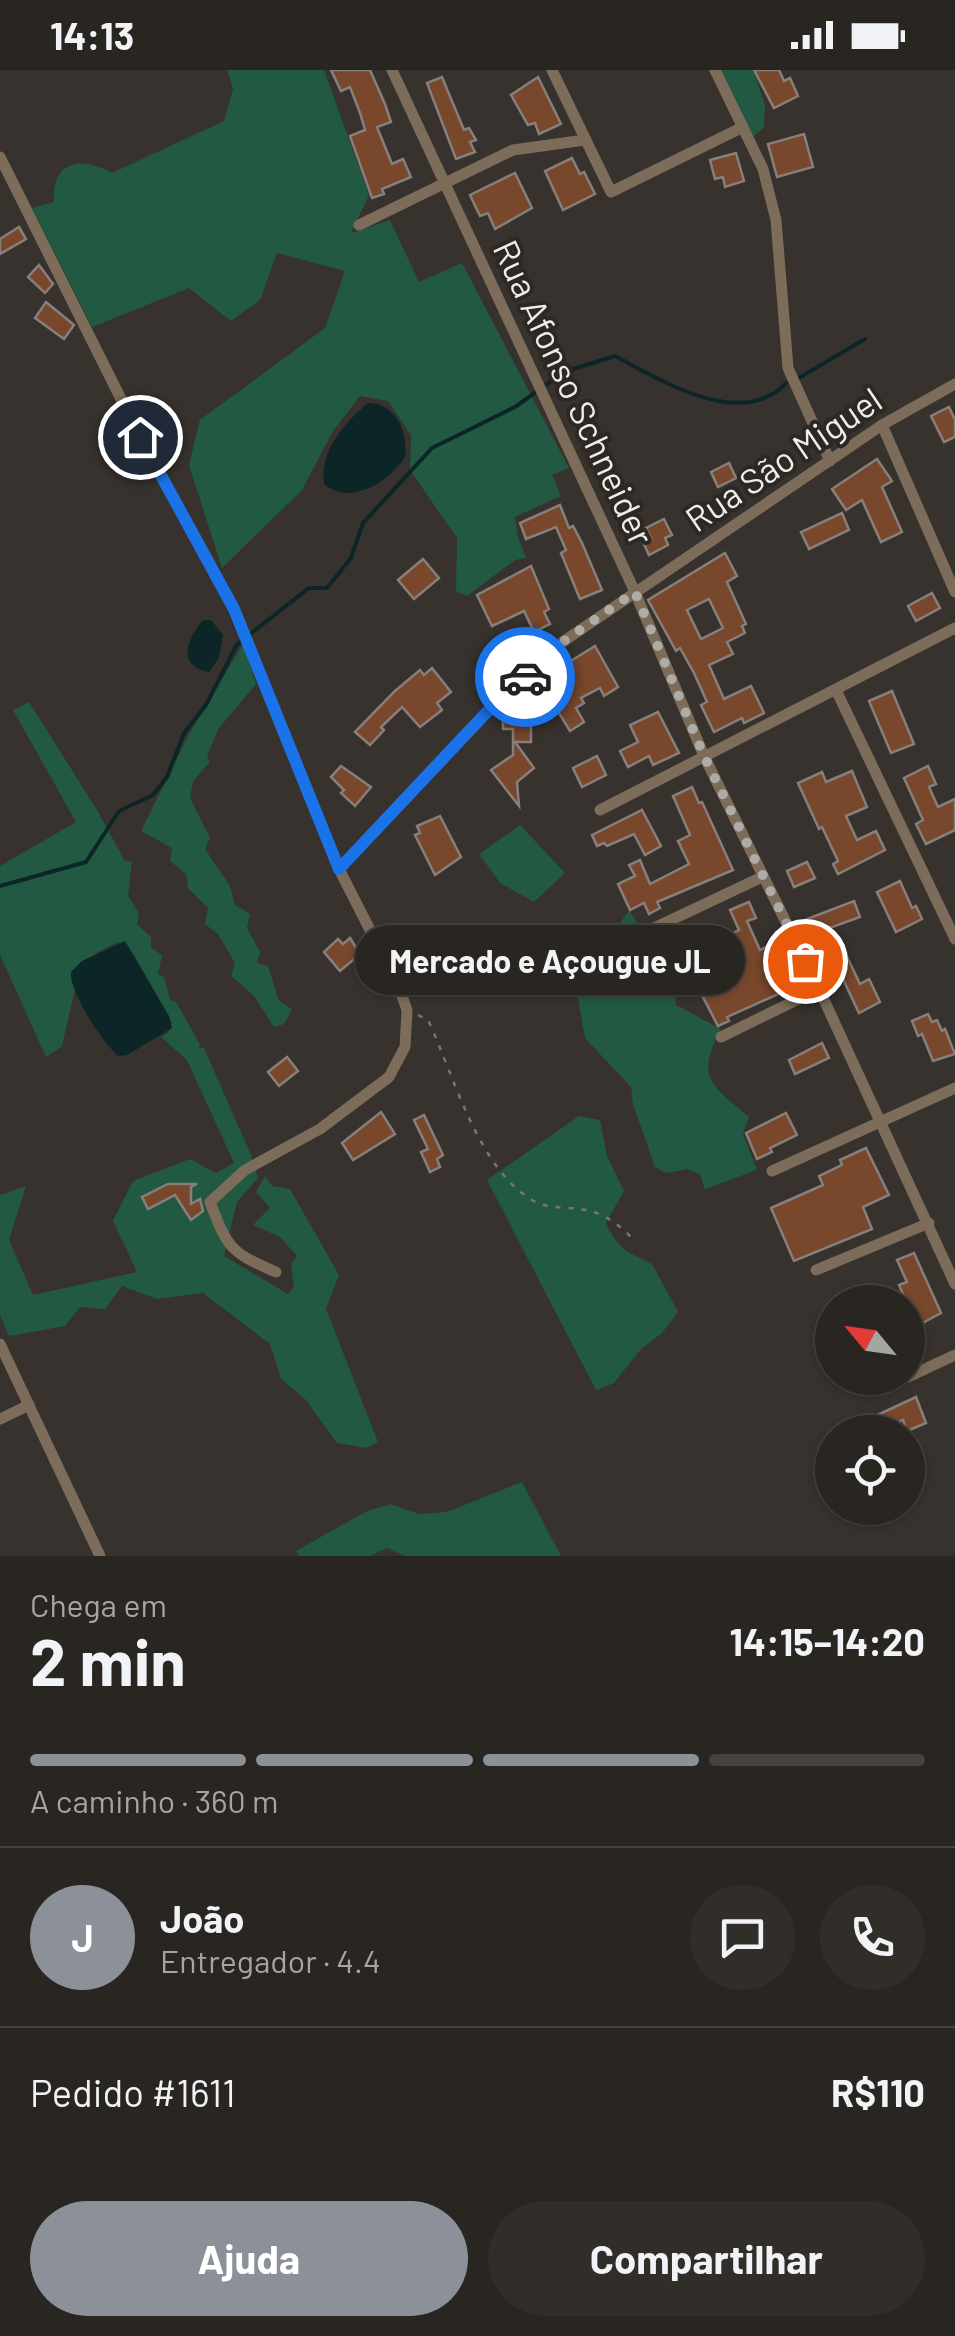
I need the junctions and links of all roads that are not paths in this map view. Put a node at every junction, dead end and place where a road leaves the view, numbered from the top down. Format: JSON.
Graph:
{"nodes":[{"id":1,"x":392,"y":70,"type":"edge"},
{"id":2,"x":552,"y":70,"type":"edge"},
{"id":3,"x":715,"y":70,"type":"edge"},
{"id":4,"x":743,"y":127,"type":"junction"},
{"id":5,"x":585,"y":140,"type":"junction"},
{"id":6,"x":0,"y":157,"type":"edge"},
{"id":7,"x":446,"y":182,"type":"junction"},
{"id":8,"x":359,"y":225,"type":"dead end"},
{"id":9,"x":955,"y":384,"type":"edge"},
{"id":10,"x":882,"y":425,"type":"junction"},
{"id":11,"x":830,"y":461,"type":"junction"},
{"id":12,"x":635,"y":592,"type":"junction"},
{"id":13,"x":955,"y":592,"type":"edge"},
{"id":14,"x":955,"y":628,"type":"edge"},
{"id":15,"x":836,"y":690,"type":"junction"},
{"id":16,"x":704,"y":756,"type":"junction"},
{"id":17,"x":600,"y":810,"type":"dead end"},
{"id":18,"x":339,"y":869,"type":"junction"},
{"id":19,"x":762,"y":877,"type":"junction"},
{"id":20,"x":654,"y":928,"type":"dead end"},
{"id":21,"x":955,"y":939,"type":"edge"},
{"id":22,"x":820,"y":988,"type":"junction"},
{"id":23,"x":721,"y":1037,"type":"dead end"},
{"id":24,"x":955,"y":1088,"type":"edge"},
{"id":25,"x":882,"y":1121,"type":"junction"},
{"id":26,"x":772,"y":1171,"type":"dead end"},
{"id":27,"x":929,"y":1223,"type":"junction"},
{"id":28,"x":816,"y":1270,"type":"dead end"},
{"id":29,"x":276,"y":1272,"type":"dead end"},
{"id":30,"x":955,"y":1284,"type":"edge"},
{"id":31,"x":0,"y":1344,"type":"edge"},
{"id":32,"x":955,"y":1355,"type":"edge"},
{"id":33,"x":925,"y":1369,"type":"edge"},
{"id":34,"x":29,"y":1406,"type":"junction"},
{"id":35,"x":0,"y":1419,"type":"edge"},
{"id":36,"x":100,"y":1556,"type":"edge"}],
"edges":[{"from":1,"to":7,"type":"street","name":"Rua Afonso Schneider"},
{"from":2,"to":5,"type":"street"},
{"from":3,"to":4,"type":"street"},
{"from":4,"to":5,"type":"street"},
{"from":4,"to":11,"type":"street"},
{"from":5,"to":7,"type":"street"},
{"from":6,"to":18,"type":"street"},
{"from":7,"to":8,"type":"street"},
{"from":7,"to":12,"type":"street","name":"Rua Afonso Schneider"},
{"from":9,"to":10,"type":"street","name":"Rua São Miguel"},
{"from":10,"to":11,"type":"street","name":"Rua São Miguel"},
{"from":10,"to":13,"type":"street"},
{"from":11,"to":12,"type":"street","name":"Rua São Miguel"},
{"from":12,"to":16,"type":"street","name":"Rua Afonso Schneider"},
{"from":12,"to":18,"type":"street","name":"Rua São Miguel"},
{"from":14,"to":15,"type":"street"},
{"from":15,"to":16,"type":"street"},
{"from":15,"to":21,"type":"street"},
{"from":16,"to":17,"type":"street"},
{"from":16,"to":19,"type":"street","name":"Rua Afonso Schneider"},
{"from":18,"to":29,"type":"street"},
{"from":19,"to":20,"type":"street"},
{"from":19,"to":22,"type":"street","name":"Rua Afonso Schneider"},
{"from":22,"to":23,"type":"street"},
{"from":22,"to":25,"type":"street","name":"Rua Afonso Schneider"},
{"from":24,"to":25,"type":"street"},
{"from":25,"to":26,"type":"street"},
{"from":25,"to":27,"type":"street","name":"Rua Afonso Schneider"},
{"from":27,"to":28,"type":"street"},
{"from":27,"to":30,"type":"street","name":"Rua Afonso Schneider"},
{"from":31,"to":34,"type":"street"},
{"from":32,"to":33,"type":"street"},
{"from":34,"to":35,"type":"street"},
{"from":34,"to":36,"type":"street"}]}
